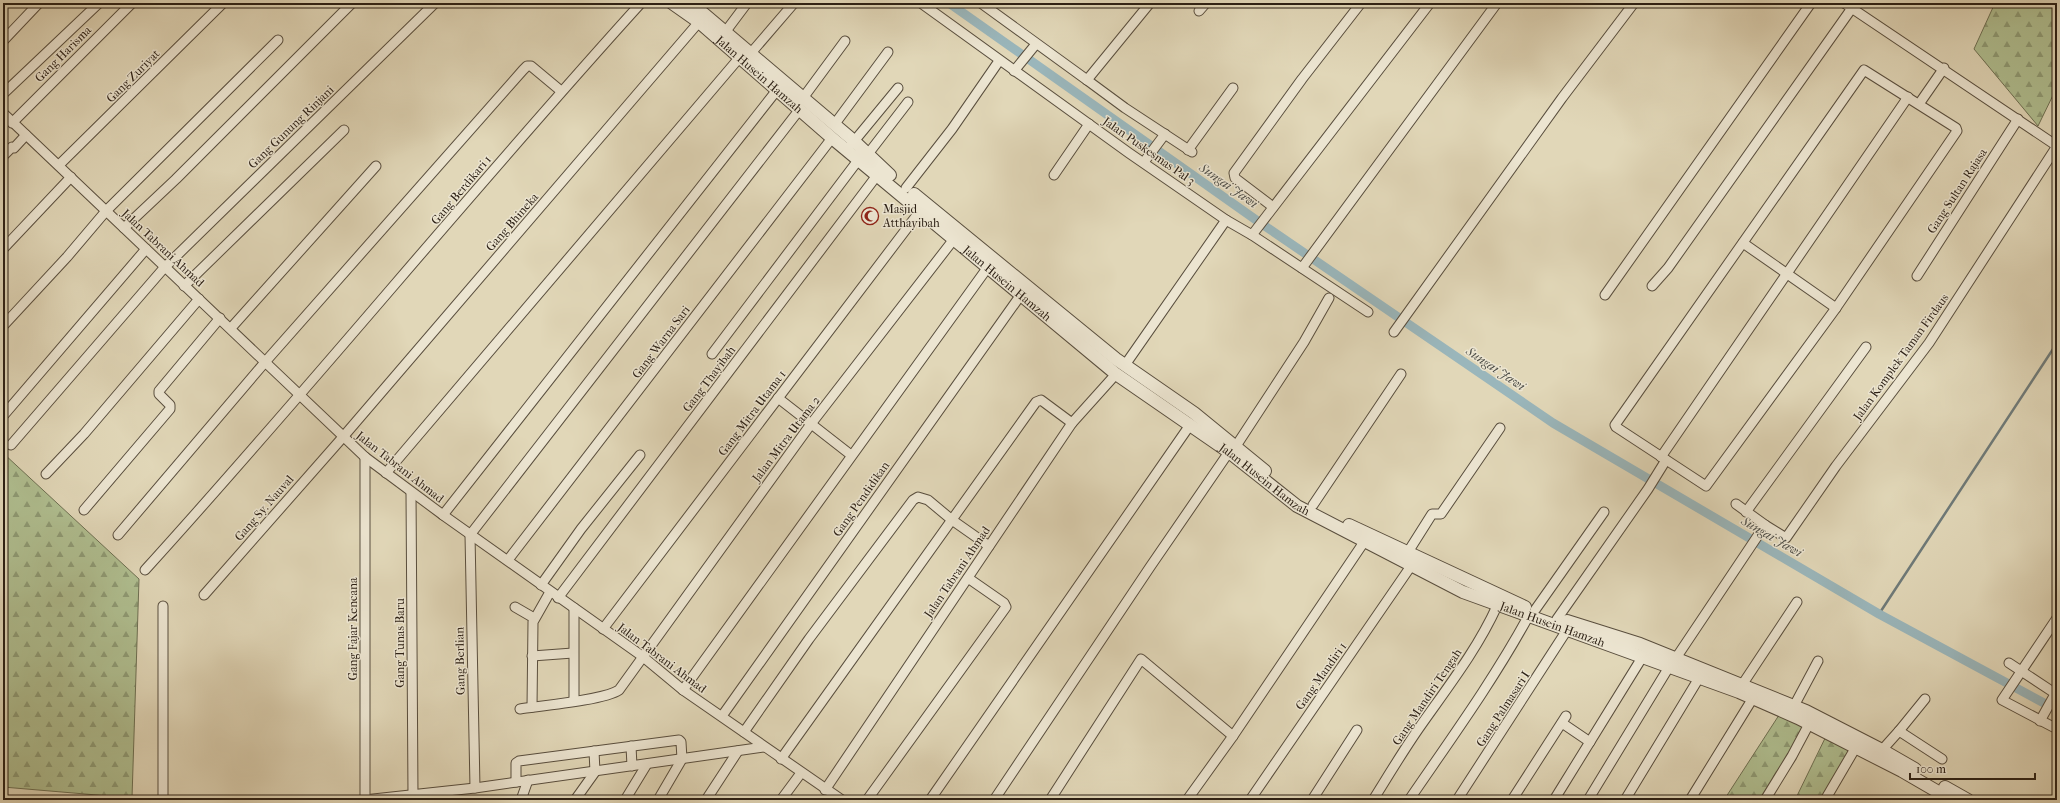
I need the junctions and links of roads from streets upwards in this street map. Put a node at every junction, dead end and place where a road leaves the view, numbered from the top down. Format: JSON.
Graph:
{"nodes":[{"id":1,"x":39,"y":3,"type":"edge"},
{"id":2,"x":99,"y":3,"type":"edge"},
{"id":3,"x":132,"y":3,"type":"edge"},
{"id":4,"x":223,"y":3,"type":"edge"},
{"id":5,"x":352,"y":3,"type":"edge"},
{"id":6,"x":435,"y":3,"type":"edge"},
{"id":7,"x":641,"y":3,"type":"edge"},
{"id":8,"x":672,"y":3,"type":"edge"},
{"id":9,"x":692,"y":3,"type":"edge"},
{"id":10,"x":747,"y":3,"type":"edge"},
{"id":11,"x":794,"y":3,"type":"edge"},
{"id":12,"x":921,"y":3,"type":"edge"},
{"id":13,"x":981,"y":3,"type":"edge"},
{"id":14,"x":1150,"y":3,"type":"edge"},
{"id":15,"x":1206,"y":3,"type":"edge"},
{"id":16,"x":1361,"y":3,"type":"edge"},
{"id":17,"x":1430,"y":3,"type":"edge"},
{"id":18,"x":1497,"y":3,"type":"edge"},
{"id":19,"x":1634,"y":3,"type":"edge"},
{"id":20,"x":1811,"y":3,"type":"edge"},
{"id":21,"x":1848,"y":5,"type":"edge"},
{"id":22,"x":1199,"y":11,"type":"dead end"},
{"id":23,"x":699,"y":22,"type":"junction"},
{"id":24,"x":726,"y":31,"type":"junction"},
{"id":25,"x":278,"y":40,"type":"dead end"},
{"id":26,"x":3,"y":41,"type":"edge"},
{"id":27,"x":846,"y":41,"type":"dead end"},
{"id":28,"x":1034,"y":47,"type":"junction"},
{"id":29,"x":888,"y":52,"type":"dead end"},
{"id":30,"x":746,"y":55,"type":"junction"},
{"id":31,"x":999,"y":61,"type":"junction"},
{"id":32,"x":1017,"y":68,"type":"junction"},
{"id":33,"x":1944,"y":68,"type":"junction"},
{"id":34,"x":1087,"y":80,"type":"junction"},
{"id":35,"x":898,"y":88,"type":"dead end"},
{"id":36,"x":1233,"y":88,"type":"dead end"},
{"id":37,"x":777,"y":90,"type":"junction"},
{"id":38,"x":561,"y":91,"type":"junction"},
{"id":39,"x":3,"y":94,"type":"edge"},
{"id":40,"x":1908,"y":97,"type":"junction"},
{"id":41,"x":908,"y":102,"type":"dead end"},
{"id":42,"x":802,"y":104,"type":"junction"},
{"id":43,"x":1920,"y":104,"type":"junction"},
{"id":44,"x":3,"y":113,"type":"edge"},
{"id":45,"x":2018,"y":119,"type":"junction"},
{"id":46,"x":12,"y":123,"type":"junction"},
{"id":47,"x":1089,"y":124,"type":"junction"},
{"id":48,"x":834,"y":125,"type":"junction"},
{"id":49,"x":344,"y":130,"type":"dead end"},
{"id":50,"x":26,"y":136,"type":"junction"},
{"id":51,"x":1163,"y":136,"type":"junction"},
{"id":52,"x":832,"y":138,"type":"junction"},
{"id":53,"x":851,"y":145,"type":"junction"},
{"id":54,"x":2057,"y":146,"type":"edge"},
{"id":55,"x":3,"y":154,"type":"edge"},
{"id":56,"x":864,"y":157,"type":"junction"},
{"id":57,"x":1144,"y":162,"type":"junction"},
{"id":58,"x":59,"y":165,"type":"junction"},
{"id":59,"x":376,"y":166,"type":"dead end"},
{"id":60,"x":878,"y":174,"type":"junction"},
{"id":61,"x":1054,"y":175,"type":"dead end"},
{"id":62,"x":71,"y":176,"type":"junction"},
{"id":63,"x":906,"y":188,"type":"junction"},
{"id":64,"x":1272,"y":210,"type":"junction"},
{"id":65,"x":106,"y":211,"type":"junction"},
{"id":66,"x":920,"y":211,"type":"junction"},
{"id":67,"x":1226,"y":220,"type":"junction"},
{"id":68,"x":124,"y":228,"type":"junction"},
{"id":69,"x":1254,"y":232,"type":"junction"},
{"id":70,"x":954,"y":239,"type":"junction"},
{"id":71,"x":1743,"y":243,"type":"junction"},
{"id":72,"x":3,"y":249,"type":"edge"},
{"id":73,"x":146,"y":249,"type":"junction"},
{"id":74,"x":1305,"y":265,"type":"junction"},
{"id":75,"x":988,"y":267,"type":"junction"},
{"id":76,"x":164,"y":268,"type":"junction"},
{"id":77,"x":1787,"y":272,"type":"junction"},
{"id":78,"x":1005,"y":275,"type":"junction"},
{"id":79,"x":1917,"y":276,"type":"dead end"},
{"id":80,"x":184,"y":286,"type":"junction"},
{"id":81,"x":1652,"y":286,"type":"dead end"},
{"id":82,"x":1604,"y":295,"type":"dead end"},
{"id":83,"x":1020,"y":296,"type":"junction"},
{"id":84,"x":1329,"y":298,"type":"dead end"},
{"id":85,"x":199,"y":299,"type":"junction"},
{"id":86,"x":1836,"y":308,"type":"junction"},
{"id":87,"x":1368,"y":312,"type":"dead end"},
{"id":88,"x":220,"y":318,"type":"junction"},
{"id":89,"x":3,"y":326,"type":"edge"},
{"id":90,"x":231,"y":328,"type":"junction"},
{"id":91,"x":1396,"y":328,"type":"dead end"},
{"id":92,"x":1866,"y":347,"type":"dead end"},
{"id":93,"x":712,"y":354,"type":"dead end"},
{"id":94,"x":266,"y":361,"type":"junction"},
{"id":95,"x":1125,"y":365,"type":"junction"},
{"id":96,"x":1116,"y":374,"type":"junction"},
{"id":97,"x":1401,"y":374,"type":"dead end"},
{"id":98,"x":300,"y":394,"type":"junction"},
{"id":99,"x":778,"y":398,"type":"junction"},
{"id":100,"x":3,"y":416,"type":"edge"},
{"id":101,"x":1072,"y":423,"type":"junction"},
{"id":102,"x":811,"y":424,"type":"junction"},
{"id":103,"x":1190,"y":425,"type":"junction"},
{"id":104,"x":1500,"y":428,"type":"dead end"},
{"id":105,"x":343,"y":437,"type":"junction"},
{"id":106,"x":11,"y":445,"type":"dead end"},
{"id":107,"x":1233,"y":449,"type":"junction"},
{"id":108,"x":640,"y":455,"type":"dead end"},
{"id":109,"x":851,"y":455,"type":"junction"},
{"id":110,"x":365,"y":457,"type":"junction"},
{"id":111,"x":1663,"y":459,"type":"junction"},
{"id":112,"x":386,"y":473,"type":"junction"},
{"id":113,"x":46,"y":474,"type":"dead end"},
{"id":114,"x":412,"y":492,"type":"junction"},
{"id":115,"x":1736,"y":504,"type":"dead end"},
{"id":116,"x":1313,"y":506,"type":"junction"},
{"id":117,"x":84,"y":510,"type":"dead end"},
{"id":118,"x":1604,"y":512,"type":"dead end"},
{"id":119,"x":1746,"y":512,"type":"junction"},
{"id":120,"x":443,"y":515,"type":"junction"},
{"id":121,"x":952,"y":520,"type":"junction"},
{"id":122,"x":1763,"y":529,"type":"junction"},
{"id":123,"x":118,"y":535,"type":"dead end"},
{"id":124,"x":470,"y":535,"type":"junction"},
{"id":125,"x":1364,"y":542,"type":"junction"},
{"id":126,"x":1381,"y":545,"type":"junction"},
{"id":127,"x":989,"y":546,"type":"junction"},
{"id":128,"x":1408,"y":552,"type":"junction"},
{"id":129,"x":508,"y":560,"type":"junction"},
{"id":130,"x":1411,"y":566,"type":"junction"},
{"id":131,"x":145,"y":570,"type":"dead end"},
{"id":132,"x":968,"y":578,"type":"junction"},
{"id":133,"x":541,"y":585,"type":"junction"},
{"id":134,"x":550,"y":592,"type":"junction"},
{"id":135,"x":204,"y":595,"type":"dead end"},
{"id":136,"x":558,"y":598,"type":"junction"},
{"id":137,"x":1797,"y":602,"type":"dead end"},
{"id":138,"x":163,"y":606,"type":"dead end"},
{"id":139,"x":1497,"y":606,"type":"junction"},
{"id":140,"x":515,"y":607,"type":"dead end"},
{"id":141,"x":574,"y":608,"type":"junction"},
{"id":142,"x":1531,"y":614,"type":"junction"},
{"id":143,"x":534,"y":618,"type":"junction"},
{"id":144,"x":2057,"y":618,"type":"edge"},
{"id":145,"x":1557,"y":619,"type":"junction"},
{"id":146,"x":603,"y":629,"type":"junction"},
{"id":147,"x":1567,"y":630,"type":"junction"},
{"id":148,"x":1637,"y":650,"type":"junction"},
{"id":149,"x":573,"y":653,"type":"junction"},
{"id":150,"x":532,"y":656,"type":"junction"},
{"id":151,"x":642,"y":656,"type":"junction"},
{"id":152,"x":1818,"y":661,"type":"dead end"},
{"id":153,"x":1672,"y":662,"type":"junction"},
{"id":154,"x":2008,"y":663,"type":"dead end"},
{"id":155,"x":2021,"y":670,"type":"junction"},
{"id":156,"x":1699,"y":678,"type":"junction"},
{"id":157,"x":1742,"y":684,"type":"junction"},
{"id":158,"x":683,"y":690,"type":"junction"},
{"id":159,"x":1754,"y":698,"type":"junction"},
{"id":160,"x":1925,"y":699,"type":"dead end"},
{"id":161,"x":574,"y":701,"type":"junction"},
{"id":162,"x":1794,"y":706,"type":"junction"},
{"id":163,"x":532,"y":707,"type":"junction"},
{"id":164,"x":520,"y":709,"type":"dead end"},
{"id":165,"x":722,"y":716,"type":"junction"},
{"id":166,"x":2042,"y":718,"type":"junction"},
{"id":167,"x":1809,"y":724,"type":"junction"},
{"id":168,"x":2057,"y":729,"type":"edge"},
{"id":169,"x":1357,"y":730,"type":"dead end"},
{"id":170,"x":1899,"y":731,"type":"junction"},
{"id":171,"x":744,"y":732,"type":"junction"},
{"id":172,"x":1233,"y":736,"type":"junction"},
{"id":173,"x":1590,"y":742,"type":"junction"},
{"id":174,"x":1858,"y":743,"type":"junction"},
{"id":175,"x":631,"y":746,"type":"junction"},
{"id":176,"x":764,"y":747,"type":"junction"},
{"id":177,"x":1882,"y":750,"type":"junction"},
{"id":178,"x":594,"y":751,"type":"junction"},
{"id":179,"x":738,"y":751,"type":"junction"},
{"id":180,"x":682,"y":759,"type":"junction"},
{"id":181,"x":1942,"y":759,"type":"dead end"},
{"id":182,"x":781,"y":760,"type":"junction"},
{"id":183,"x":647,"y":764,"type":"junction"},
{"id":184,"x":632,"y":766,"type":"junction"},
{"id":185,"x":595,"y":772,"type":"junction"},
{"id":186,"x":801,"y":773,"type":"junction"},
{"id":187,"x":528,"y":780,"type":"junction"},
{"id":188,"x":516,"y":782,"type":"junction"},
{"id":189,"x":474,"y":788,"type":"junction"},
{"id":190,"x":824,"y":790,"type":"junction"},
{"id":191,"x":413,"y":795,"type":"junction"},
{"id":192,"x":163,"y":800,"type":"edge"},
{"id":193,"x":367,"y":800,"type":"edge"},
{"id":194,"x":521,"y":800,"type":"edge"},
{"id":195,"x":575,"y":800,"type":"edge"},
{"id":196,"x":624,"y":800,"type":"edge"},
{"id":197,"x":658,"y":800,"type":"edge"},
{"id":198,"x":706,"y":800,"type":"edge"},
{"id":199,"x":781,"y":800,"type":"edge"},
{"id":200,"x":842,"y":800,"type":"edge"},
{"id":201,"x":867,"y":800,"type":"edge"},
{"id":202,"x":930,"y":800,"type":"edge"},
{"id":203,"x":994,"y":800,"type":"edge"},
{"id":204,"x":1050,"y":800,"type":"edge"},
{"id":205,"x":1187,"y":800,"type":"edge"},
{"id":206,"x":1250,"y":800,"type":"edge"},
{"id":207,"x":1312,"y":800,"type":"edge"},
{"id":208,"x":1373,"y":800,"type":"edge"},
{"id":209,"x":1409,"y":800,"type":"edge"},
{"id":210,"x":1457,"y":800,"type":"edge"},
{"id":211,"x":1512,"y":800,"type":"edge"},
{"id":212,"x":1554,"y":800,"type":"edge"},
{"id":213,"x":1588,"y":800,"type":"edge"},
{"id":214,"x":1625,"y":800,"type":"edge"},
{"id":215,"x":1690,"y":800,"type":"edge"},
{"id":216,"x":1765,"y":800,"type":"edge"},
{"id":217,"x":1825,"y":800,"type":"edge"},
{"id":218,"x":1952,"y":800,"type":"edge"},
{"id":219,"x":1968,"y":800,"type":"edge"}],
"edges":[{"from":1,"to":26,"type":"street"},
{"from":2,"to":39,"type":"street"},
{"from":3,"to":46,"type":"street","name":"Gang Harisma"},
{"from":4,"to":58,"type":"street","name":"Gang Zuriyat"},
{"from":5,"to":68,"type":"street"},
{"from":6,"to":76,"type":"street","name":"Gang Gunung Rinjani"},
{"from":7,"to":38,"type":"street","name":"Gang Berdikari 1"},
{"from":8,"to":23,"type":"street","name":"Jalan Husein Hamzah"},
{"from":9,"to":24,"type":"street","name":"Jalan Husein Hamzah"},
{"from":10,"to":24,"type":"street"},
{"from":11,"to":30,"type":"street"},
{"from":12,"to":31,"type":"street","name":"Jalan Puskesmas Pal 3"},
{"from":13,"to":28,"type":"street"},
{"from":14,"to":34,"type":"street"},
{"from":15,"to":22,"type":"street"},
{"from":16,"to":64,"type":"street"},
{"from":17,"to":64,"type":"street"},
{"from":18,"to":74,"type":"street"},
{"from":19,"to":91,"type":"street"},
{"from":20,"to":82,"type":"street"},
{"from":21,"to":33,"type":"street"},
{"from":21,"to":81,"type":"street"},
{"from":23,"to":30,"type":"street","name":"Jalan Husein Hamzah"},
{"from":23,"to":105,"type":"street","name":"Gang Bhineka"},
{"from":24,"to":30,"type":"street","name":"Jalan Husein Hamzah"},
{"from":25,"to":65,"type":"street"},
{"from":27,"to":42,"type":"street"},
{"from":28,"to":32,"type":"street"},
{"from":28,"to":34,"type":"street"},
{"from":29,"to":48,"type":"street"},
{"from":30,"to":37,"type":"street","name":"Jalan Husein Hamzah"},
{"from":30,"to":42,"type":"street","name":"Jalan Husein Hamzah"},
{"from":30,"to":112,"type":"street"},
{"from":31,"to":32,"type":"street","name":"Jalan Puskesmas Pal 3"},
{"from":31,"to":63,"type":"street"},
{"from":32,"to":47,"type":"street","name":"Jalan Puskesmas Pal 3"},
{"from":33,"to":43,"type":"street"},
{"from":33,"to":45,"type":"street"},
{"from":34,"to":51,"type":"street"},
{"from":35,"to":53,"type":"street"},
{"from":36,"to":51,"type":"street"},
{"from":37,"to":42,"type":"street","name":"Jalan Husein Hamzah"},
{"from":37,"to":120,"type":"street"},
{"from":38,"to":94,"type":"street"},
{"from":38,"to":98,"type":"street","name":"Gang Berdikari 1"},
{"from":40,"to":43,"type":"street"},
{"from":40,"to":71,"type":"street"},
{"from":40,"to":77,"type":"street"},
{"from":41,"to":56,"type":"street"},
{"from":42,"to":48,"type":"street","name":"Jalan Husein Hamzah"},
{"from":42,"to":52,"type":"street","name":"Jalan Husein Hamzah"},
{"from":42,"to":124,"type":"street"},
{"from":43,"to":86,"type":"street"},
{"from":44,"to":46,"type":"street","name":"Jalan Tabrani Ahmad"},
{"from":45,"to":54,"type":"street"},
{"from":45,"to":79,"type":"street","name":"Gang Sultan Rajasa"},
{"from":46,"to":50,"type":"street","name":"Jalan Tabrani Ahmad"},
{"from":47,"to":57,"type":"street","name":"Jalan Puskesmas Pal 3"},
{"from":47,"to":61,"type":"street"},
{"from":48,"to":53,"type":"street","name":"Jalan Husein Hamzah"},
{"from":49,"to":80,"type":"street"},
{"from":50,"to":55,"type":"street"},
{"from":50,"to":58,"type":"street","name":"Jalan Tabrani Ahmad"},
{"from":51,"to":57,"type":"street"},
{"from":52,"to":53,"type":"street","name":"Jalan Husein Hamzah"},
{"from":52,"to":129,"type":"street","name":"Gang Warna Sari"},
{"from":53,"to":56,"type":"street","name":"Jalan Husein Hamzah"},
{"from":54,"to":122,"type":"street","name":"Jalan Komplek Taman Firdaus"},
{"from":56,"to":60,"type":"street","name":"Jalan Husein Hamzah"},
{"from":56,"to":63,"type":"street","name":"Jalan Husein Hamzah"},
{"from":56,"to":93,"type":"street"},
{"from":57,"to":67,"type":"street","name":"Jalan Puskesmas Pal 3"},
{"from":58,"to":62,"type":"street","name":"Jalan Tabrani Ahmad"},
{"from":59,"to":90,"type":"street"},
{"from":60,"to":66,"type":"street","name":"Jalan Husein Hamzah"},
{"from":60,"to":136,"type":"street","name":"Gang Thayibah"},
{"from":62,"to":65,"type":"street","name":"Jalan Tabrani Ahmad"},
{"from":62,"to":72,"type":"street"},
{"from":63,"to":78,"type":"street","name":"Jalan Husein Hamzah"},
{"from":64,"to":69,"type":"street"},
{"from":65,"to":68,"type":"street","name":"Jalan Tabrani Ahmad"},
{"from":65,"to":89,"type":"street"},
{"from":66,"to":70,"type":"street","name":"Jalan Husein Hamzah"},
{"from":66,"to":99,"type":"street","name":"Gang Mitra Utama 1"},
{"from":67,"to":69,"type":"street","name":"Jalan Puskesmas Pal 3"},
{"from":67,"to":95,"type":"street"},
{"from":68,"to":73,"type":"street","name":"Jalan Tabrani Ahmad"},
{"from":69,"to":74,"type":"street","name":"Jalan Puskesmas Pal 3"},
{"from":70,"to":75,"type":"street","name":"Jalan Husein Hamzah"},
{"from":70,"to":102,"type":"street","name":"Jalan Mitra Utama 2"},
{"from":71,"to":77,"type":"street"},
{"from":71,"to":111,"type":"street"},
{"from":73,"to":76,"type":"street","name":"Jalan Tabrani Ahmad"},
{"from":73,"to":100,"type":"street"},
{"from":74,"to":87,"type":"street","name":"Jalan Puskesmas Pal 3"},
{"from":75,"to":78,"type":"street","name":"Jalan Husein Hamzah"},
{"from":75,"to":109,"type":"street"},
{"from":76,"to":80,"type":"street","name":"Jalan Tabrani Ahmad"},
{"from":76,"to":106,"type":"street","name":"Gang Gunung Rinjani"},
{"from":77,"to":86,"type":"street"},
{"from":77,"to":111,"type":"street"},
{"from":78,"to":83,"type":"street","name":"Jalan Husein Hamzah"},
{"from":78,"to":95,"type":"street","name":"Jalan Husein Hamzah"},
{"from":80,"to":85,"type":"street","name":"Jalan Tabrani Ahmad"},
{"from":83,"to":96,"type":"street","name":"Jalan Husein Hamzah"},
{"from":83,"to":165,"type":"street","name":"Gang Pendidikan"},
{"from":84,"to":107,"type":"street"},
{"from":85,"to":88,"type":"street","name":"Jalan Tabrani Ahmad"},
{"from":85,"to":113,"type":"street"},
{"from":86,"to":111,"type":"street"},
{"from":88,"to":90,"type":"street","name":"Jalan Tabrani Ahmad"},
{"from":88,"to":117,"type":"street"},
{"from":90,"to":94,"type":"street","name":"Jalan Tabrani Ahmad"},
{"from":92,"to":119,"type":"street"},
{"from":94,"to":98,"type":"street","name":"Jalan Tabrani Ahmad"},
{"from":94,"to":123,"type":"street"},
{"from":95,"to":107,"type":"street","name":"Jalan Husein Hamzah"},
{"from":96,"to":101,"type":"street","name":"Jalan Tabrani Ahmad"},
{"from":96,"to":103,"type":"street","name":"Jalan Husein Hamzah"},
{"from":97,"to":116,"type":"street"},
{"from":98,"to":105,"type":"street","name":"Jalan Tabrani Ahmad"},
{"from":98,"to":131,"type":"street","name":"Gang Berdikari 1"},
{"from":99,"to":102,"type":"street"},
{"from":99,"to":146,"type":"street","name":"Gang Mitra Utama 1"},
{"from":101,"to":121,"type":"street"},
{"from":101,"to":127,"type":"street","name":"Jalan Tabrani Ahmad"},
{"from":102,"to":109,"type":"street"},
{"from":102,"to":151,"type":"street","name":"Jalan Mitra Utama 2"},
{"from":103,"to":107,"type":"street","name":"Jalan Husein Hamzah"},
{"from":103,"to":202,"type":"street"},
{"from":104,"to":128,"type":"street"},
{"from":105,"to":110,"type":"street","name":"Jalan Tabrani Ahmad"},
{"from":105,"to":135,"type":"street","name":"Gang Sy. Nauval"},
{"from":107,"to":116,"type":"street","name":"Jalan Husein Hamzah"},
{"from":107,"to":125,"type":"street","name":"Jalan Husein Hamzah"},
{"from":107,"to":203,"type":"street"},
{"from":108,"to":133,"type":"street"},
{"from":109,"to":158,"type":"street"},
{"from":110,"to":112,"type":"street","name":"Jalan Tabrani Ahmad"},
{"from":110,"to":193,"type":"street","name":"Gang Fajar Kencana"},
{"from":111,"to":145,"type":"street"},
{"from":112,"to":114,"type":"street","name":"Jalan Tabrani Ahmad"},
{"from":114,"to":120,"type":"street","name":"Jalan Tabrani Ahmad"},
{"from":114,"to":191,"type":"street","name":"Gang Tunas Baru"},
{"from":115,"to":119,"type":"street"},
{"from":116,"to":126,"type":"street","name":"Jalan Husein Hamzah"},
{"from":118,"to":142,"type":"street"},
{"from":119,"to":122,"type":"street"},
{"from":120,"to":124,"type":"street","name":"Jalan Tabrani Ahmad"},
{"from":121,"to":127,"type":"street"},
{"from":121,"to":171,"type":"street"},
{"from":121,"to":182,"type":"street"},
{"from":122,"to":153,"type":"street"},
{"from":124,"to":129,"type":"street","name":"Jalan Tabrani Ahmad"},
{"from":124,"to":189,"type":"street","name":"Gang Berlian"},
{"from":125,"to":126,"type":"street","name":"Jalan Husein Hamzah"},
{"from":125,"to":172,"type":"street"},
{"from":126,"to":128,"type":"street","name":"Jalan Husein Hamzah"},
{"from":126,"to":130,"type":"street","name":"Jalan Husein Hamzah"},
{"from":127,"to":132,"type":"street","name":"Jalan Tabrani Ahmad"},
{"from":128,"to":142,"type":"street","name":"Jalan Husein Hamzah"},
{"from":129,"to":133,"type":"street","name":"Jalan Tabrani Ahmad"},
{"from":130,"to":139,"type":"street","name":"Jalan Husein Hamzah"},
{"from":130,"to":206,"type":"street","name":"Gang Mandiri 1"},
{"from":132,"to":190,"type":"street","name":"Jalan Tabrani Ahmad"},
{"from":132,"to":201,"type":"street"},
{"from":133,"to":134,"type":"street","name":"Jalan Tabrani Ahmad"},
{"from":134,"to":136,"type":"street","name":"Jalan Tabrani Ahmad"},
{"from":134,"to":143,"type":"street"},
{"from":136,"to":141,"type":"street","name":"Jalan Tabrani Ahmad"},
{"from":137,"to":157,"type":"street"},
{"from":138,"to":192,"type":"street"},
{"from":139,"to":142,"type":"street","name":"Jalan Husein Hamzah"},
{"from":139,"to":208,"type":"street","name":"Gang Mandiri Tengah"},
{"from":140,"to":143,"type":"street"},
{"from":141,"to":146,"type":"street","name":"Jalan Tabrani Ahmad"},
{"from":141,"to":149,"type":"street"},
{"from":142,"to":145,"type":"street","name":"Jalan Husein Hamzah"},
{"from":142,"to":147,"type":"street","name":"Jalan Husein Hamzah"},
{"from":142,"to":209,"type":"street"},
{"from":143,"to":150,"type":"street"},
{"from":144,"to":155,"type":"street"},
{"from":145,"to":148,"type":"street","name":"Jalan Husein Hamzah"},
{"from":146,"to":151,"type":"street","name":"Jalan Tabrani Ahmad"},
{"from":147,"to":148,"type":"street","name":"Jalan Husein Hamzah"},
{"from":147,"to":210,"type":"street","name":"Gang Palmasari I"},
{"from":148,"to":153,"type":"street","name":"Jalan Husein Hamzah"},
{"from":148,"to":173,"type":"street"},
{"from":149,"to":150,"type":"street"},
{"from":149,"to":161,"type":"street"},
{"from":150,"to":163,"type":"street"},
{"from":151,"to":158,"type":"street","name":"Jalan Tabrani Ahmad"},
{"from":151,"to":161,"type":"street","name":"Jalan Mitra Utama 2"},
{"from":152,"to":162,"type":"street"},
{"from":153,"to":156,"type":"street","name":"Jalan Husein Hamzah"},
{"from":153,"to":157,"type":"street","name":"Jalan Husein Hamzah"},
{"from":153,"to":213,"type":"street"},
{"from":154,"to":155,"type":"street"},
{"from":155,"to":166,"type":"street"},
{"from":155,"to":166,"type":"street"},
{"from":156,"to":159,"type":"street","name":"Jalan Husein Hamzah"},
{"from":156,"to":214,"type":"street"},
{"from":157,"to":162,"type":"street","name":"Jalan Husein Hamzah"},
{"from":158,"to":165,"type":"street","name":"Jalan Tabrani Ahmad"},
{"from":159,"to":167,"type":"street","name":"Jalan Husein Hamzah"},
{"from":159,"to":215,"type":"street"},
{"from":160,"to":170,"type":"street"},
{"from":161,"to":163,"type":"street","name":"Jalan Mitra Utama 2"},
{"from":162,"to":174,"type":"street","name":"Jalan Husein Hamzah"},
{"from":163,"to":164,"type":"street","name":"Jalan Mitra Utama 2"},
{"from":165,"to":171,"type":"street","name":"Jalan Tabrani Ahmad"},
{"from":166,"to":168,"type":"street"},
{"from":167,"to":174,"type":"street","name":"Jalan Husein Hamzah"},
{"from":167,"to":216,"type":"street"},
{"from":169,"to":207,"type":"street"},
{"from":170,"to":177,"type":"street"},
{"from":170,"to":181,"type":"street"},
{"from":171,"to":176,"type":"street","name":"Jalan Tabrani Ahmad"},
{"from":172,"to":204,"type":"street"},
{"from":172,"to":205,"type":"street"},
{"from":173,"to":211,"type":"street"},
{"from":173,"to":212,"type":"street"},
{"from":174,"to":177,"type":"street","name":"Jalan Husein Hamzah"},
{"from":174,"to":217,"type":"street"},
{"from":174,"to":218,"type":"street","name":"Jalan Husein Hamzah"},
{"from":175,"to":178,"type":"street"},
{"from":175,"to":180,"type":"street"},
{"from":175,"to":184,"type":"street"},
{"from":176,"to":179,"type":"street"},
{"from":176,"to":182,"type":"street","name":"Jalan Tabrani Ahmad"},
{"from":177,"to":219,"type":"street","name":"Jalan Husein Hamzah"},
{"from":178,"to":185,"type":"street"},
{"from":178,"to":188,"type":"street"},
{"from":179,"to":180,"type":"street"},
{"from":179,"to":198,"type":"street"},
{"from":180,"to":183,"type":"street"},
{"from":180,"to":197,"type":"street"},
{"from":182,"to":186,"type":"street","name":"Jalan Tabrani Ahmad"},
{"from":183,"to":184,"type":"street"},
{"from":183,"to":196,"type":"street"},
{"from":184,"to":185,"type":"street"},
{"from":185,"to":187,"type":"street"},
{"from":185,"to":195,"type":"street"},
{"from":186,"to":190,"type":"street","name":"Jalan Tabrani Ahmad"},
{"from":186,"to":199,"type":"street"},
{"from":187,"to":188,"type":"street"},
{"from":187,"to":194,"type":"street"},
{"from":188,"to":189,"type":"street"},
{"from":189,"to":191,"type":"street"},
{"from":190,"to":200,"type":"street","name":"Jalan Tabrani Ahmad"},
{"from":191,"to":193,"type":"street"}]}
